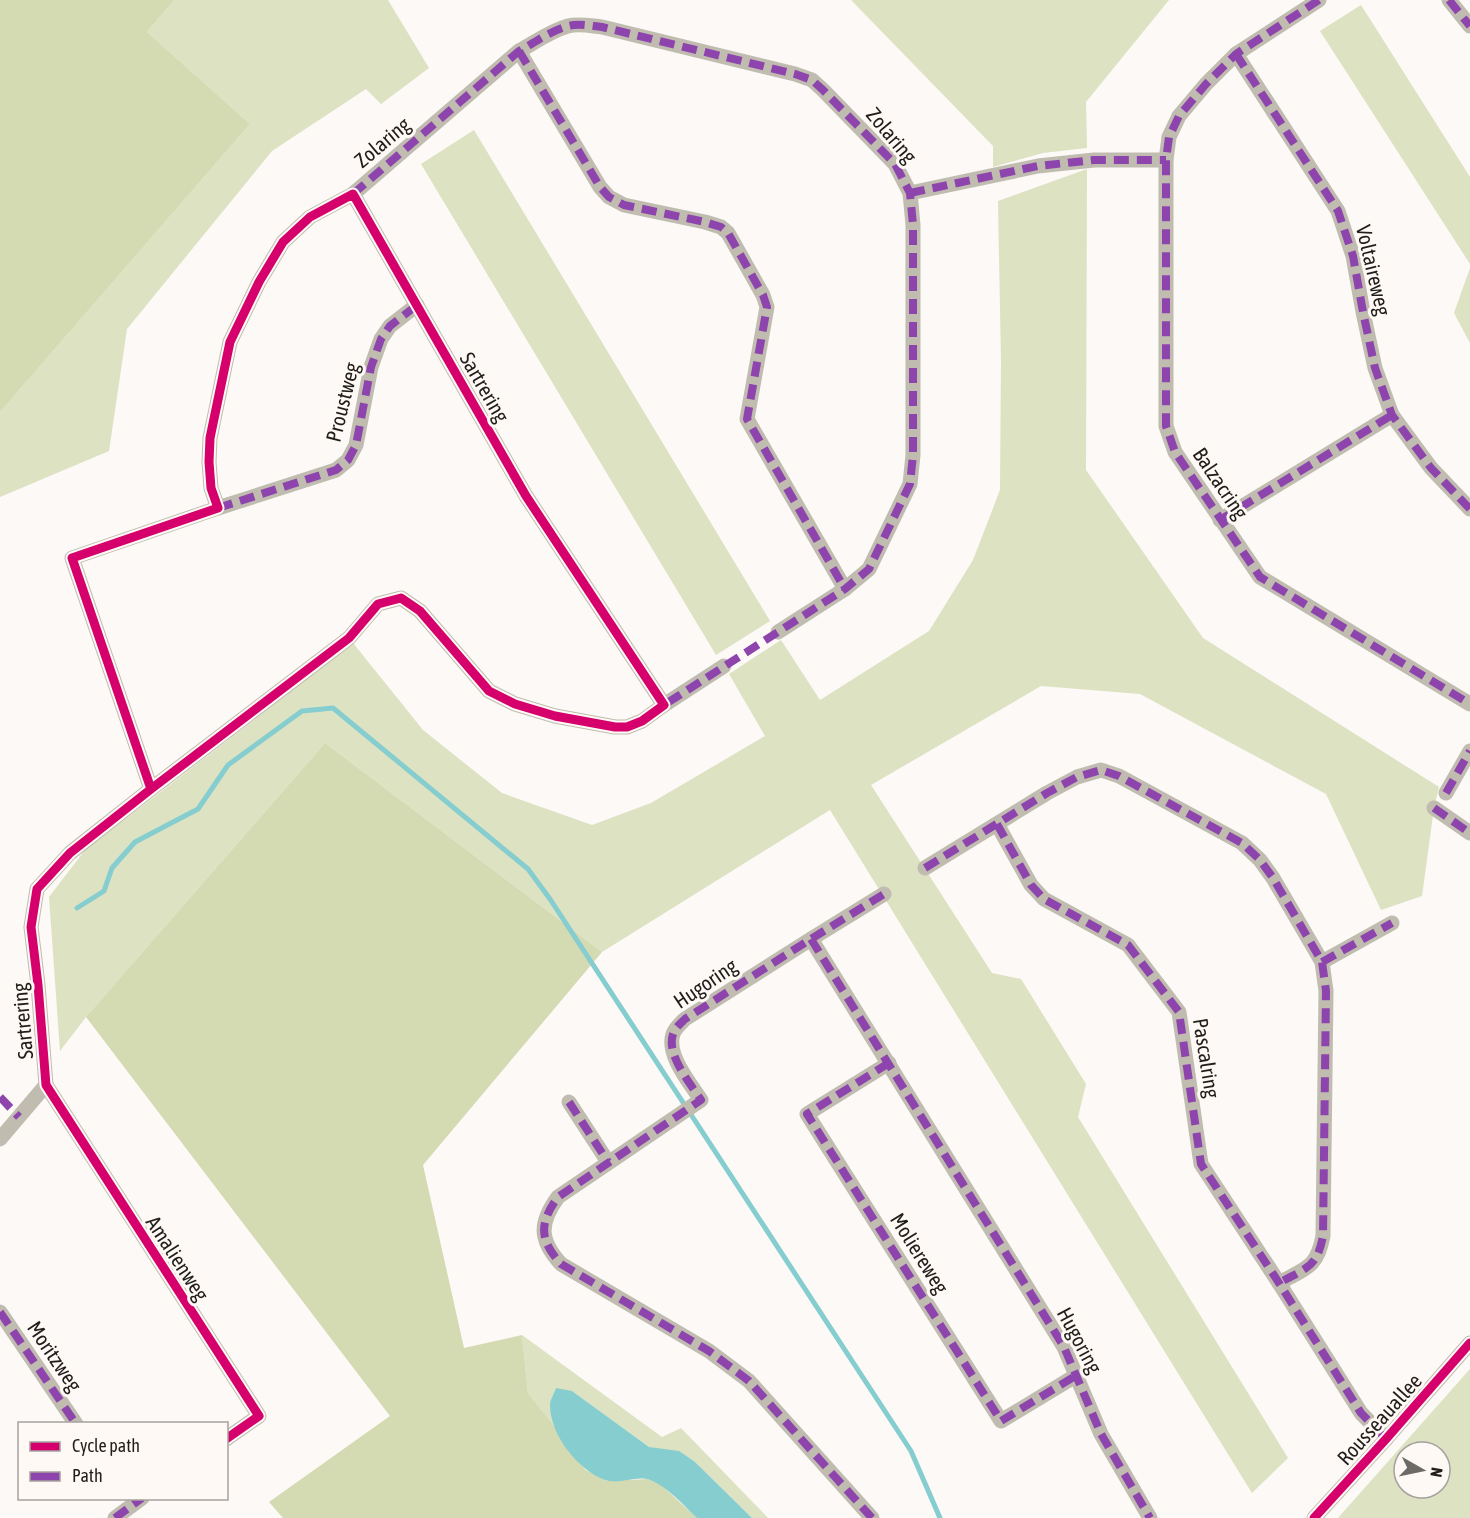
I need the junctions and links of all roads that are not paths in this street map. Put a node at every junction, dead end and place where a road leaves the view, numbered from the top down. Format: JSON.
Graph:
{"nodes":[{"id":1,"x":1319,"y":0,"type":"edge"},
{"id":2,"x":1449,"y":0,"type":"edge"},
{"id":3,"x":1470,"y":26,"type":"edge"},
{"id":4,"x":519,"y":51,"type":"junction"},
{"id":5,"x":1236,"y":54,"type":"junction"},
{"id":6,"x":1166,"y":160,"type":"junction"},
{"id":7,"x":910,"y":193,"type":"junction"},
{"id":8,"x":353,"y":194,"type":"junction"},
{"id":9,"x":417,"y":305,"type":"junction"},
{"id":10,"x":1392,"y":415,"type":"junction"},
{"id":11,"x":218,"y":508,"type":"junction"},
{"id":12,"x":1470,"y":509,"type":"edge"},
{"id":13,"x":1220,"y":520,"type":"junction"},
{"id":14,"x":845,"y":589,"type":"junction"},
{"id":15,"x":778,"y":632,"type":"dead end"},
{"id":16,"x":724,"y":666,"type":"dead end"},
{"id":17,"x":1470,"y":704,"type":"edge"},
{"id":18,"x":664,"y":705,"type":"junction"},
{"id":19,"x":1470,"y":751,"type":"edge"},
{"id":20,"x":151,"y":789,"type":"junction"},
{"id":21,"x":1446,"y":793,"type":"dead end"},
{"id":22,"x":1434,"y":808,"type":"dead end"},
{"id":23,"x":997,"y":824,"type":"junction"},
{"id":24,"x":1470,"y":832,"type":"edge"},
{"id":25,"x":925,"y":868,"type":"dead end"},
{"id":26,"x":884,"y":894,"type":"dead end"},
{"id":27,"x":1392,"y":923,"type":"dead end"},
{"id":28,"x":811,"y":939,"type":"junction"},
{"id":29,"x":1322,"y":962,"type":"junction"},
{"id":30,"x":889,"y":1063,"type":"junction"},
{"id":31,"x":46,"y":1085,"type":"junction"},
{"id":32,"x":569,"y":1102,"type":"dead end"},
{"id":33,"x":0,"y":1139,"type":"edge"},
{"id":34,"x":608,"y":1162,"type":"junction"},
{"id":35,"x":1280,"y":1282,"type":"junction"},
{"id":36,"x":0,"y":1312,"type":"edge"},
{"id":37,"x":1470,"y":1343,"type":"edge"},
{"id":38,"x":1077,"y":1375,"type":"junction"},
{"id":39,"x":75,"y":1422,"type":"edge"},
{"id":40,"x":228,"y":1438,"type":"edge"},
{"id":41,"x":1386,"y":1439,"type":"junction"},
{"id":42,"x":133,"y":1501,"type":"edge"},
{"id":43,"x":115,"y":1518,"type":"edge"},
{"id":44,"x":872,"y":1518,"type":"edge"},
{"id":45,"x":1150,"y":1518,"type":"edge"},
{"id":46,"x":1314,"y":1518,"type":"edge"}],
"edges":[{"from":1,"to":5,"type":"street","name":"Balzacring"},
{"from":2,"to":3,"type":"street"},
{"from":4,"to":7,"type":"street","name":"Zolaring"},
{"from":4,"to":8,"type":"street","name":"Zolaring"},
{"from":4,"to":14,"type":"street"},
{"from":5,"to":6,"type":"street","name":"Balzacring"},
{"from":5,"to":10,"type":"street","name":"Voltaireweg"},
{"from":6,"to":7,"type":"street"},
{"from":6,"to":13,"type":"street","name":"Balzacring"},
{"from":7,"to":14,"type":"street","name":"Zolaring"},
{"from":8,"to":9,"type":"street","name":"Sartrering"},
{"from":8,"to":11,"type":"street"},
{"from":9,"to":11,"type":"street","name":"Proustweg"},
{"from":9,"to":18,"type":"street","name":"Sartrering"},
{"from":10,"to":12,"type":"street","name":"Voltaireweg"},
{"from":10,"to":13,"type":"street"},
{"from":11,"to":20,"type":"street"},
{"from":13,"to":17,"type":"street","name":"Balzacring"},
{"from":14,"to":15,"type":"street","name":"Zolaring"},
{"from":16,"to":18,"type":"street","name":"Sartrering"},
{"from":18,"to":20,"type":"street","name":"Sartrering"},
{"from":19,"to":21,"type":"street"},
{"from":20,"to":31,"type":"street","name":"Sartrering"},
{"from":22,"to":24,"type":"street"},
{"from":23,"to":25,"type":"street"},
{"from":23,"to":29,"type":"street"},
{"from":23,"to":35,"type":"street","name":"Pascalring"},
{"from":26,"to":28,"type":"street"},
{"from":27,"to":29,"type":"street"},
{"from":28,"to":30,"type":"street","name":"Hugoring"},
{"from":28,"to":34,"type":"street","name":"Hugoring"},
{"from":29,"to":35,"type":"street"},
{"from":30,"to":38,"type":"street","name":"Hugoring"},
{"from":30,"to":38,"type":"street","name":"Moliereweg"},
{"from":31,"to":33,"type":"street"},
{"from":31,"to":40,"type":"street","name":"Amalienweg"},
{"from":32,"to":34,"type":"street"},
{"from":34,"to":44,"type":"street","name":"Hugoring"},
{"from":35,"to":41,"type":"street","name":"Pascalring"},
{"from":36,"to":39,"type":"street","name":"Moritzweg"},
{"from":37,"to":41,"type":"street","name":"Rousseauallee"},
{"from":38,"to":45,"type":"street","name":"Hugoring"},
{"from":41,"to":46,"type":"street","name":"Rousseauallee"},
{"from":42,"to":43,"type":"street"}]}
